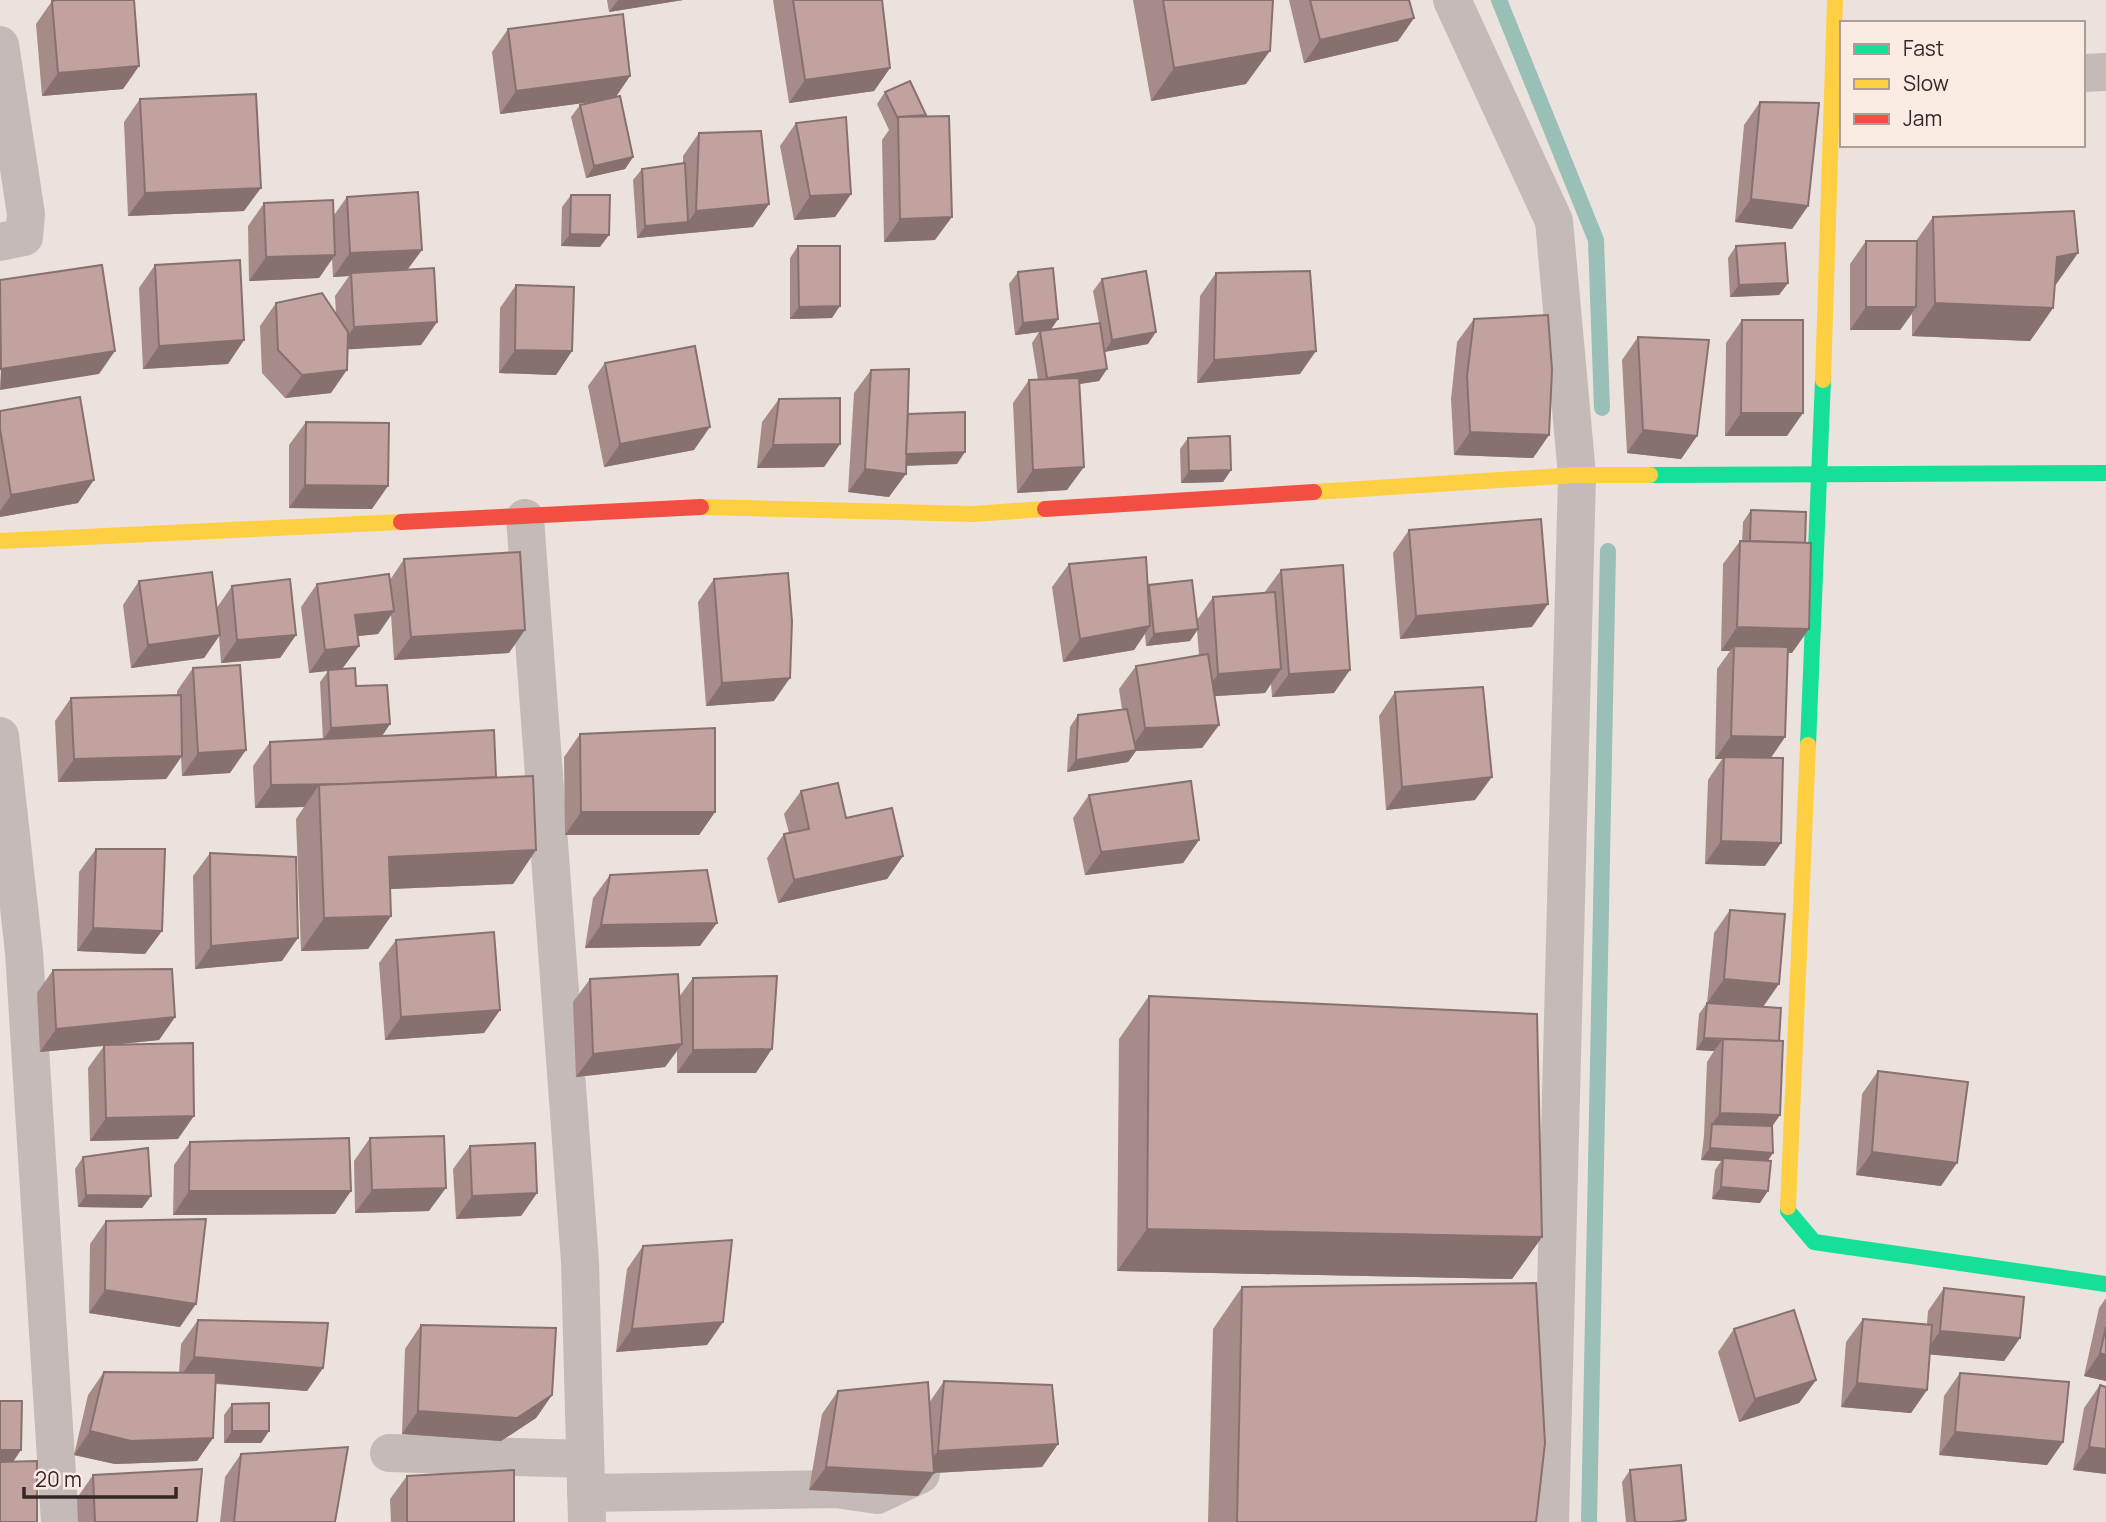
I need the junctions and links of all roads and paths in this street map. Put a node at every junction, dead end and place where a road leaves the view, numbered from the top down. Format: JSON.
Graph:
{"nodes":[{"id":1,"x":1452,"y":0,"type":"edge"},
{"id":2,"x":1835,"y":0,"type":"edge"},
{"id":3,"x":0,"y":45,"type":"edge"},
{"id":4,"x":2106,"y":72,"type":"edge"},
{"id":5,"x":2085,"y":74,"type":"edge"},
{"id":6,"x":1837,"y":88,"type":"edge"},
{"id":7,"x":0,"y":242,"type":"edge"},
{"id":8,"x":2106,"y":473,"type":"edge"},
{"id":9,"x":1577,"y":475,"type":"junction"},
{"id":10,"x":1820,"y":476,"type":"junction"},
{"id":11,"x":524,"y":518,"type":"junction"},
{"id":12,"x":0,"y":541,"type":"edge"},
{"id":13,"x":0,"y":736,"type":"edge"},
{"id":14,"x":15,"y":1032,"type":"edge"},
{"id":15,"x":2106,"y":1284,"type":"edge"},
{"id":16,"x":389,"y":1453,"type":"dead end"},
{"id":17,"x":922,"y":1474,"type":"edge"},
{"id":18,"x":586,"y":1491,"type":"edge"},
{"id":19,"x":856,"y":1507,"type":"edge"},
{"id":20,"x":60,"y":1522,"type":"edge"},
{"id":21,"x":1550,"y":1522,"type":"edge"}],
"edges":[{"from":1,"to":9,"type":"street"},
{"from":2,"to":6,"type":"street"},
{"from":3,"to":7,"type":"street"},
{"from":4,"to":5,"type":"street"},
{"from":6,"to":10,"type":"street"},
{"from":8,"to":10,"type":"street"},
{"from":9,"to":10,"type":"street"},
{"from":9,"to":11,"type":"street"},
{"from":9,"to":21,"type":"street"},
{"from":10,"to":15,"type":"street"},
{"from":11,"to":12,"type":"street"},
{"from":11,"to":18,"type":"street"},
{"from":13,"to":14,"type":"street"},
{"from":14,"to":20,"type":"street"},
{"from":16,"to":18,"type":"street"},
{"from":17,"to":19,"type":"street"},
{"from":18,"to":19,"type":"street"}]}
